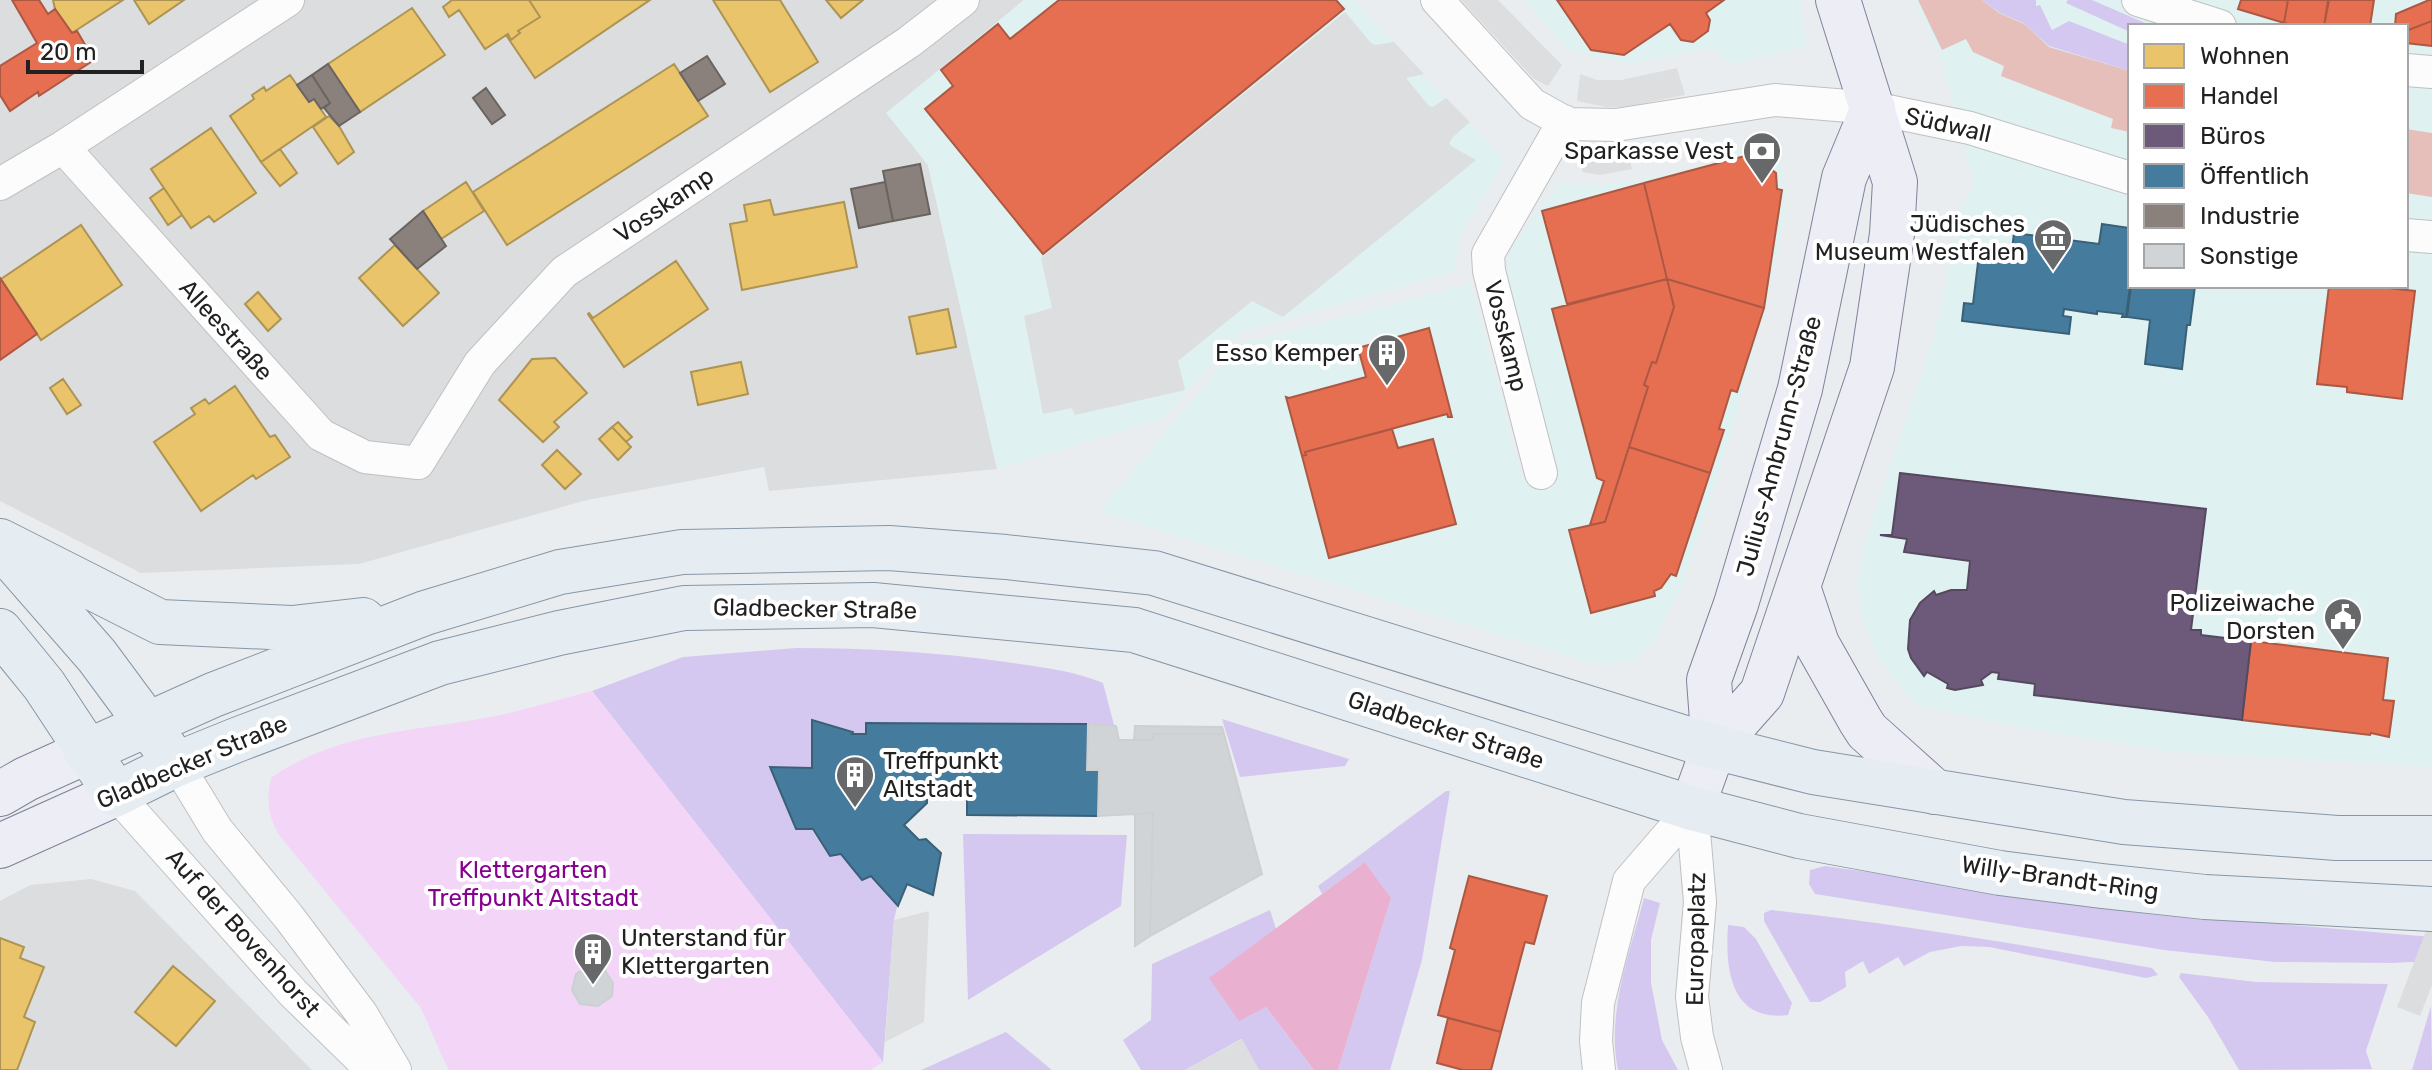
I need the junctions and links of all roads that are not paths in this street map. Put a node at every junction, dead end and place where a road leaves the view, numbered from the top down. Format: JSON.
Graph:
{"nodes":[{"id":1,"x":288,"y":0,"type":"edge"},
{"id":2,"x":963,"y":0,"type":"edge"},
{"id":3,"x":1437,"y":0,"type":"edge"},
{"id":4,"x":1838,"y":0,"type":"edge"},
{"id":5,"x":2138,"y":0,"type":"edge"},
{"id":6,"x":2214,"y":24,"type":"edge"},
{"id":7,"x":2408,"y":70,"type":"edge"},
{"id":8,"x":2432,"y":72,"type":"edge"},
{"id":9,"x":1873,"y":108,"type":"junction"},
{"id":10,"x":1564,"y":121,"type":"junction"},
{"id":11,"x":63,"y":147,"type":"junction"},
{"id":12,"x":2128,"y":177,"type":"edge"},
{"id":13,"x":0,"y":184,"type":"edge"},
{"id":14,"x":2408,"y":235,"type":"edge"},
{"id":15,"x":2432,"y":237,"type":"edge"},
{"id":16,"x":418,"y":463,"type":"joint"},
{"id":17,"x":1541,"y":473,"type":"dead end"},
{"id":18,"x":0,"y":543,"type":"edge"},
{"id":19,"x":1798,"y":587,"type":"junction"},
{"id":20,"x":425,"y":613,"type":"junction"},
{"id":21,"x":0,"y":631,"type":"edge"},
{"id":22,"x":149,"y":723,"type":"junction"},
{"id":23,"x":1714,"y":747,"type":"junction"},
{"id":24,"x":86,"y":752,"type":"junction"},
{"id":25,"x":177,"y":764,"type":"junction"},
{"id":26,"x":1935,"y":792,"type":"junction"},
{"id":27,"x":0,"y":794,"type":"edge"},
{"id":28,"x":116,"y":794,"type":"junction"},
{"id":29,"x":1692,"y":808,"type":"junction"},
{"id":30,"x":2432,"y":838,"type":"edge"},
{"id":31,"x":0,"y":846,"type":"edge"},
{"id":32,"x":2432,"y":909,"type":"edge"},
{"id":33,"x":372,"y":1070,"type":"edge"},
{"id":34,"x":395,"y":1070,"type":"edge"},
{"id":35,"x":1599,"y":1070,"type":"edge"},
{"id":36,"x":1706,"y":1070,"type":"edge"}],
"edges":[{"from":1,"to":11,"type":"street"},
{"from":2,"to":16,"type":"street","name":"Vosskamp"},
{"from":3,"to":10,"type":"street"},
{"from":4,"to":9,"type":"main road","name":"Südwall"},
{"from":5,"to":6,"type":"street"},
{"from":7,"to":8,"type":"street"},
{"from":9,"to":10,"type":"street"},
{"from":9,"to":12,"type":"street","name":"Südwall"},
{"from":9,"to":19,"type":"main road"},
{"from":9,"to":23,"type":"main road","name":"Julius-Ambrunn-Straße"},
{"from":10,"to":17,"type":"street","name":"Vosskamp"},
{"from":11,"to":13,"type":"street"},
{"from":11,"to":16,"type":"street","name":"Alleestraße"},
{"from":14,"to":15,"type":"street"},
{"from":18,"to":20,"type":"main road"},
{"from":18,"to":22,"type":"main road"},
{"from":19,"to":23,"type":"main road"},
{"from":19,"to":26,"type":"main road"},
{"from":20,"to":22,"type":"main road"},
{"from":20,"to":23,"type":"main road"},
{"from":21,"to":24,"type":"main road"},
{"from":22,"to":24,"type":"main road"},
{"from":22,"to":25,"type":"main road"},
{"from":23,"to":26,"type":"main road"},
{"from":23,"to":29,"type":"main road"},
{"from":24,"to":27,"type":"main road","name":"Gladbecker Straße"},
{"from":24,"to":28,"type":"main road"},
{"from":25,"to":28,"type":"main road","name":"Gladbecker Straße"},
{"from":25,"to":29,"type":"main road","name":"Gladbecker Straße"},
{"from":25,"to":34,"type":"street","name":"Auf der Bovenhorst"},
{"from":26,"to":30,"type":"main road"},
{"from":28,"to":31,"type":"main road","name":"Gladbecker Straße"},
{"from":28,"to":33,"type":"street","name":"Auf der Bovenhorst"},
{"from":29,"to":32,"type":"main road","name":"Willy-Brandt-Ring"},
{"from":29,"to":35,"type":"street","name":"Europaplatz"},
{"from":29,"to":36,"type":"street","name":"Europaplatz"}]}
